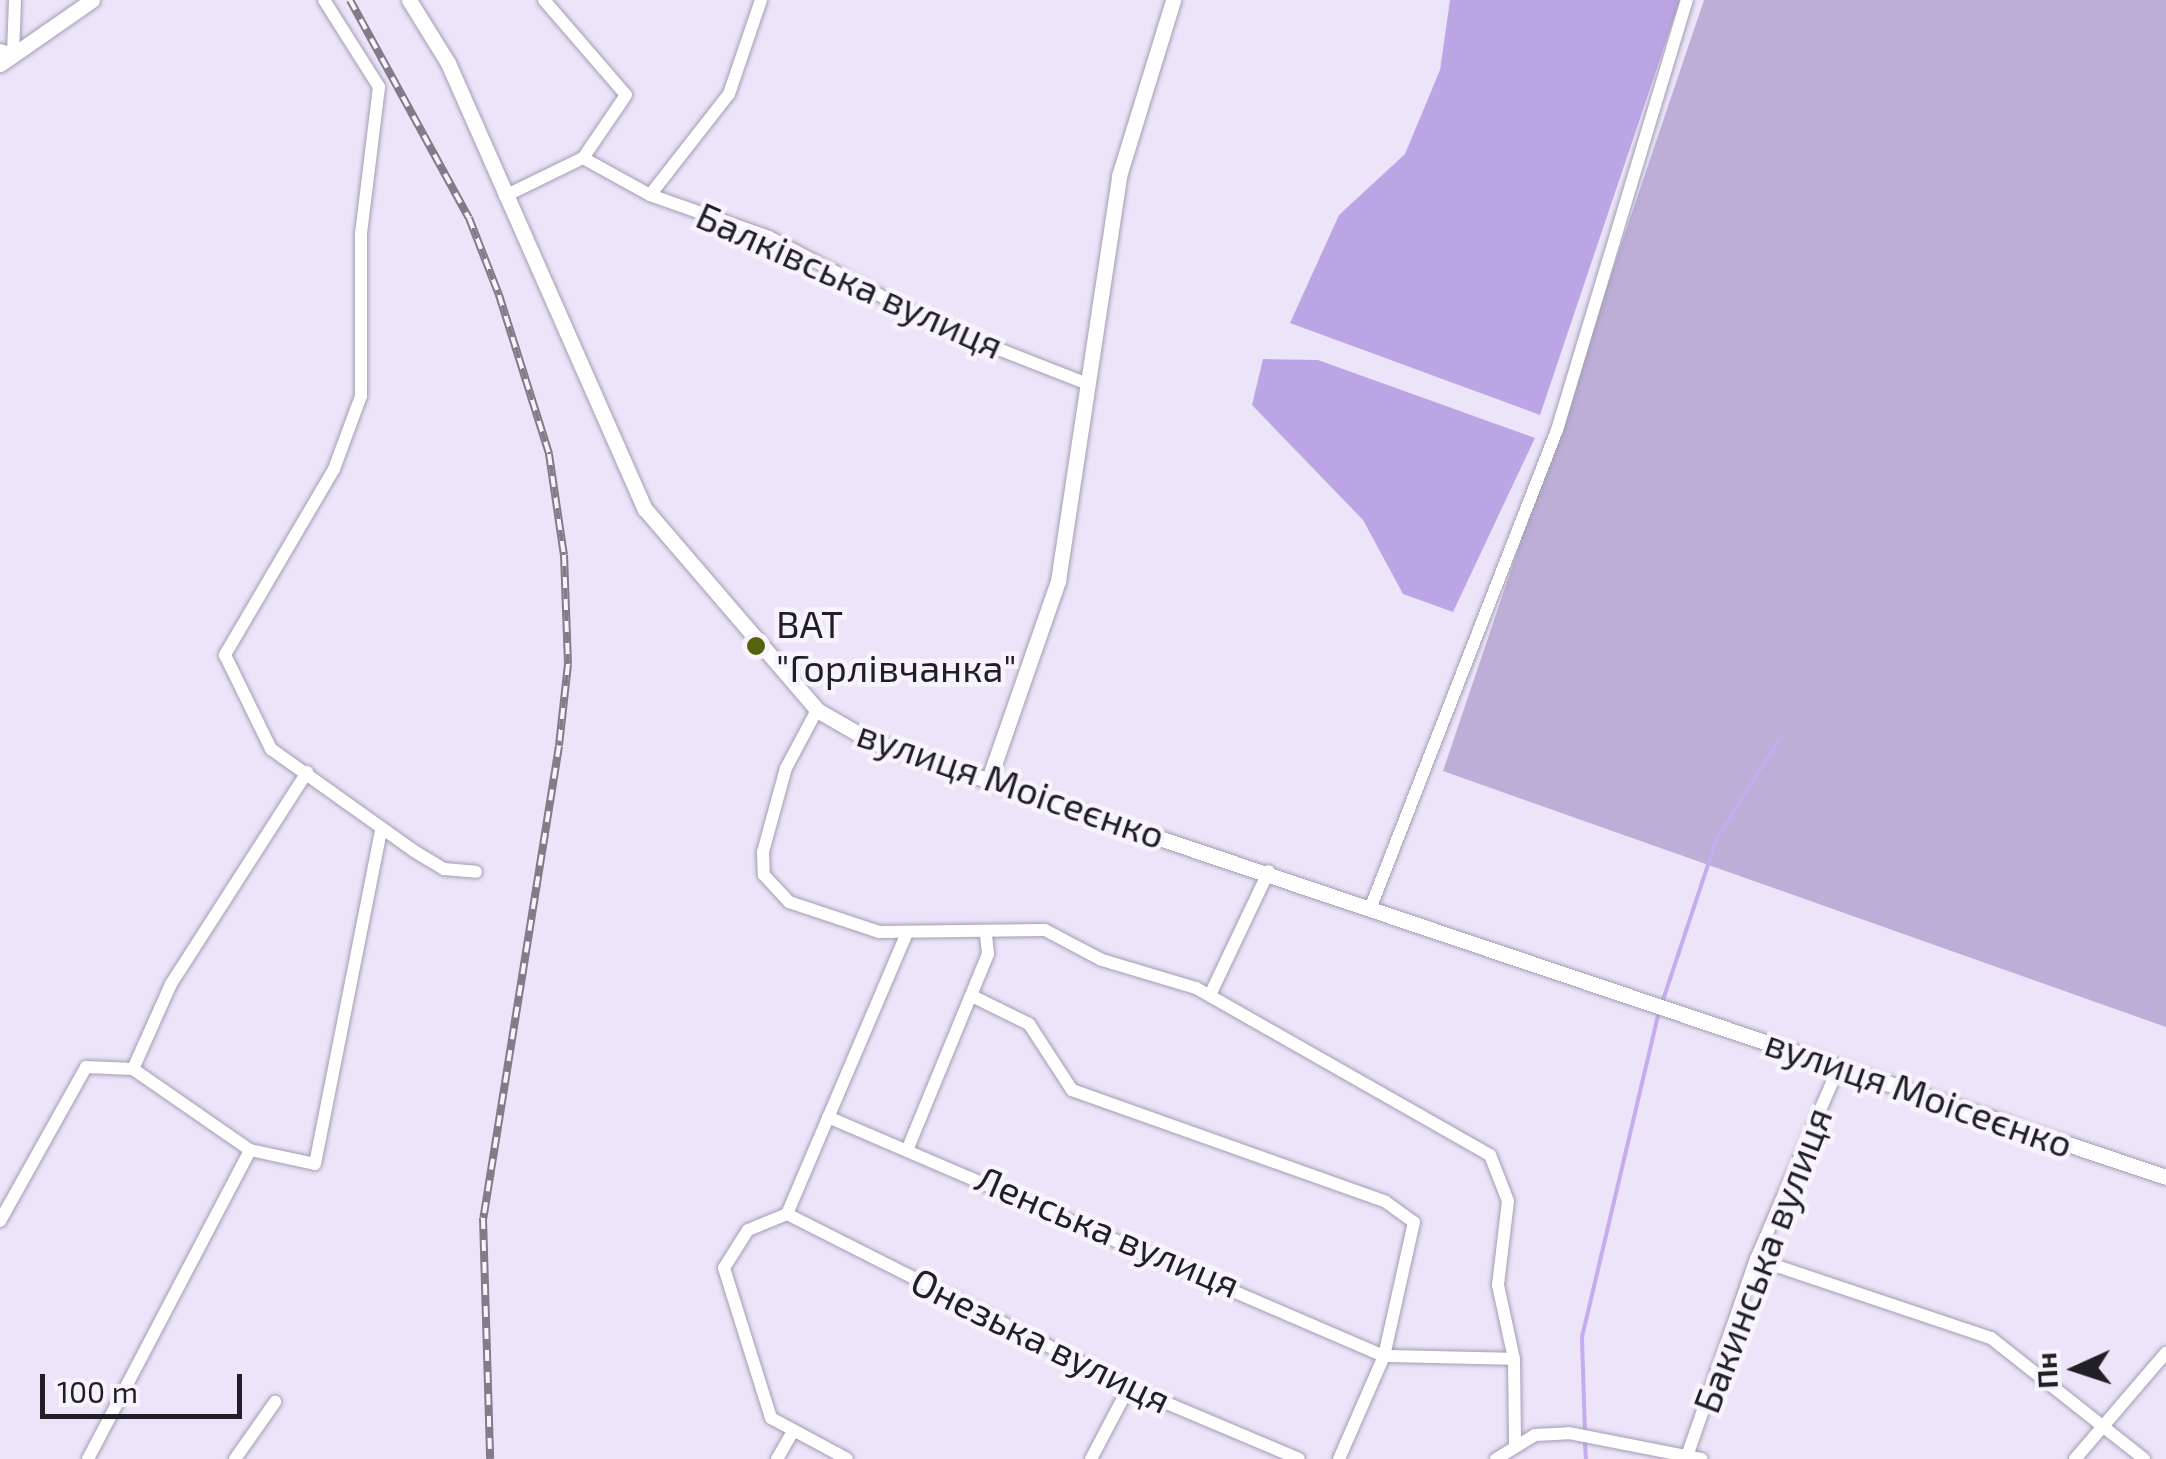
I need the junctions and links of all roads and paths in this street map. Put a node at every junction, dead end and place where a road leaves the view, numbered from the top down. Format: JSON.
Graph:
{"nodes":[{"id":1,"x":14,"y":0,"type":"edge"},
{"id":2,"x":92,"y":0,"type":"edge"},
{"id":3,"x":324,"y":0,"type":"edge"},
{"id":4,"x":409,"y":0,"type":"edge"},
{"id":5,"x":544,"y":0,"type":"edge"},
{"id":6,"x":761,"y":0,"type":"edge"},
{"id":7,"x":1173,"y":0,"type":"edge"},
{"id":8,"x":1686,"y":0,"type":"edge"},
{"id":9,"x":4,"y":56,"type":"edge"},
{"id":10,"x":582,"y":158,"type":"junction"},
{"id":11,"x":650,"y":194,"type":"junction"},
{"id":12,"x":504,"y":196,"type":"junction"},
{"id":13,"x":1085,"y":382,"type":"junction"},
{"id":14,"x":818,"y":710,"type":"junction"},
{"id":15,"x":307,"y":772,"type":"junction"},
{"id":16,"x":988,"y":782,"type":"junction"},
{"id":17,"x":381,"y":830,"type":"junction"},
{"id":18,"x":476,"y":872,"type":"dead end"},
{"id":19,"x":1269,"y":872,"type":"junction"},
{"id":20,"x":1372,"y":904,"type":"junction"},
{"id":21,"x":907,"y":933,"type":"junction"},
{"id":22,"x":986,"y":936,"type":"junction"},
{"id":23,"x":1210,"y":995,"type":"junction"},
{"id":24,"x":972,"y":996,"type":"junction"},
{"id":25,"x":1840,"y":1066,"type":"junction"},
{"id":26,"x":133,"y":1069,"type":"junction"},
{"id":27,"x":828,"y":1117,"type":"junction"},
{"id":28,"x":908,"y":1148,"type":"junction"},
{"id":29,"x":250,"y":1150,"type":"junction"},
{"id":30,"x":2166,"y":1177,"type":"edge"},
{"id":31,"x":2,"y":1213,"type":"edge"},
{"id":32,"x":787,"y":1214,"type":"junction"},
{"id":33,"x":1756,"y":1260,"type":"junction"},
{"id":34,"x":2166,"y":1353,"type":"edge"},
{"id":35,"x":1384,"y":1356,"type":"junction"},
{"id":36,"x":1514,"y":1359,"type":"junction"},
{"id":37,"x":1129,"y":1387,"type":"junction"},
{"id":38,"x":275,"y":1402,"type":"dead end"},
{"id":39,"x":2104,"y":1426,"type":"junction"},
{"id":40,"x":790,"y":1435,"type":"junction"},
{"id":41,"x":1516,"y":1444,"type":"junction"},
{"id":42,"x":1694,"y":1457,"type":"edge"},
{"id":43,"x":88,"y":1459,"type":"edge"},
{"id":44,"x":235,"y":1459,"type":"edge"},
{"id":45,"x":777,"y":1459,"type":"edge"},
{"id":46,"x":847,"y":1459,"type":"edge"},
{"id":47,"x":1091,"y":1459,"type":"edge"},
{"id":48,"x":1298,"y":1459,"type":"edge"},
{"id":49,"x":1339,"y":1459,"type":"edge"},
{"id":50,"x":1496,"y":1459,"type":"edge"},
{"id":51,"x":2075,"y":1459,"type":"edge"},
{"id":52,"x":2144,"y":1459,"type":"edge"}],
"edges":[{"from":1,"to":9,"type":"street"},
{"from":2,"to":9,"type":"street"},
{"from":3,"to":15,"type":"street"},
{"from":4,"to":12,"type":"street","name":"вулиця Моісеєнко"},
{"from":5,"to":10,"type":"street"},
{"from":6,"to":11,"type":"street"},
{"from":7,"to":13,"type":"street"},
{"from":8,"to":20,"type":"street"},
{"from":10,"to":11,"type":"street","name":"Балківська вулиця"},
{"from":10,"to":12,"type":"street"},
{"from":11,"to":13,"type":"street","name":"Балківська вулиця"},
{"from":12,"to":14,"type":"street","name":"вулиця Моісеєнко"},
{"from":13,"to":16,"type":"street"},
{"from":14,"to":16,"type":"street","name":"вулиця Моісеєнко"},
{"from":14,"to":21,"type":"street"},
{"from":15,"to":17,"type":"street"},
{"from":15,"to":26,"type":"street"},
{"from":16,"to":19,"type":"street","name":"вулиця Моісеєнко"},
{"from":17,"to":18,"type":"street"},
{"from":17,"to":29,"type":"street"},
{"from":19,"to":20,"type":"street","name":"вулиця Моісеєнко"},
{"from":19,"to":23,"type":"street"},
{"from":20,"to":25,"type":"street","name":"вулиця Моісеєнко"},
{"from":21,"to":22,"type":"street"},
{"from":21,"to":27,"type":"street"},
{"from":22,"to":23,"type":"street"},
{"from":22,"to":24,"type":"street"},
{"from":23,"to":36,"type":"street"},
{"from":24,"to":28,"type":"street"},
{"from":24,"to":35,"type":"street"},
{"from":25,"to":30,"type":"street","name":"вулиця Моісеєнко"},
{"from":25,"to":33,"type":"street","name":"Бакинська вулиця"},
{"from":26,"to":29,"type":"street"},
{"from":26,"to":31,"type":"street"},
{"from":27,"to":28,"type":"street","name":"Ленська вулиця"},
{"from":27,"to":32,"type":"street"},
{"from":28,"to":35,"type":"street","name":"Ленська вулиця"},
{"from":29,"to":43,"type":"street"},
{"from":32,"to":37,"type":"street","name":"Онезька вулиця"},
{"from":32,"to":40,"type":"street"},
{"from":33,"to":39,"type":"street"},
{"from":33,"to":42,"type":"street","name":"Бакинська вулиця"},
{"from":34,"to":39,"type":"street"},
{"from":35,"to":36,"type":"street","name":"Ленська вулиця"},
{"from":35,"to":49,"type":"street"},
{"from":36,"to":41,"type":"street"},
{"from":37,"to":47,"type":"street"},
{"from":37,"to":48,"type":"street","name":"Онезька вулиця"},
{"from":38,"to":44,"type":"street"},
{"from":39,"to":51,"type":"street"},
{"from":39,"to":52,"type":"street"},
{"from":40,"to":45,"type":"street"},
{"from":40,"to":46,"type":"street"},
{"from":41,"to":42,"type":"street"},
{"from":41,"to":50,"type":"street"}]}
